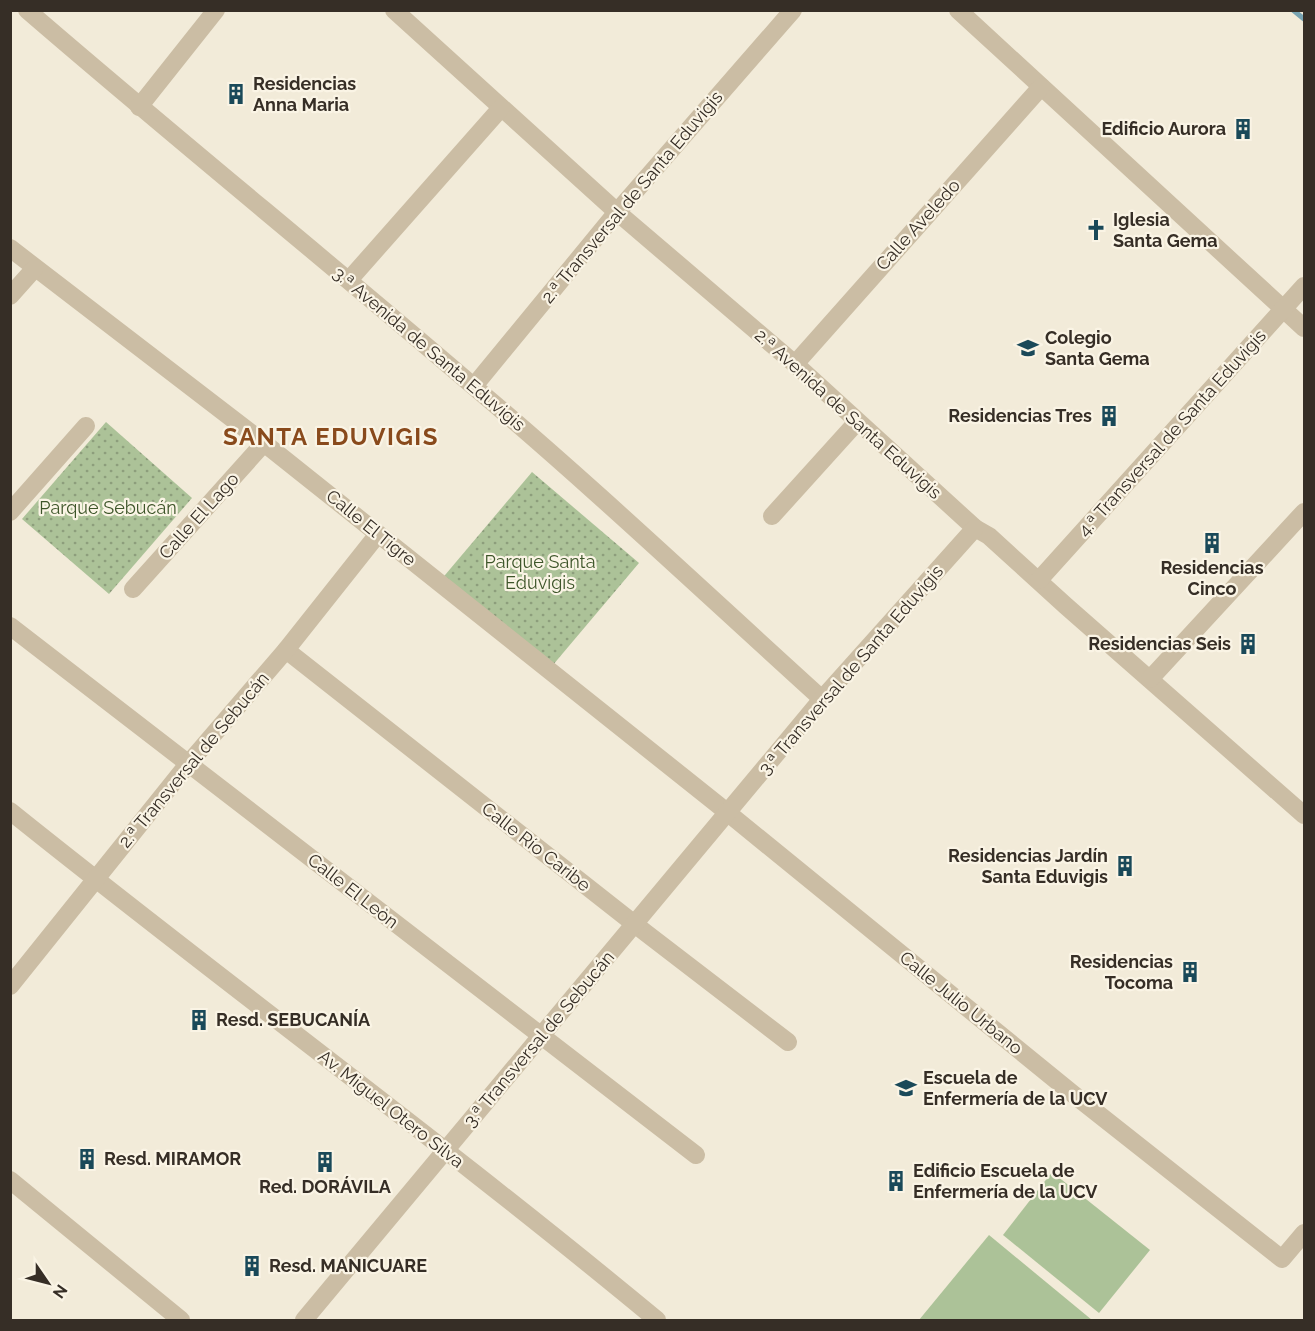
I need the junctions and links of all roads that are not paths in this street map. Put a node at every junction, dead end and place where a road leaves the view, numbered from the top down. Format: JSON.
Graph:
{"nodes":[{"id":1,"x":27,"y":10,"type":"edge"},
{"id":2,"x":216,"y":10,"type":"edge"},
{"id":3,"x":394,"y":10,"type":"edge"},
{"id":4,"x":793,"y":10,"type":"edge"},
{"id":5,"x":958,"y":10,"type":"edge"},
{"id":6,"x":1041,"y":87,"type":"junction"},
{"id":7,"x":139,"y":107,"type":"junction"},
{"id":8,"x":501,"y":108,"type":"junction"},
{"id":9,"x":617,"y":212,"type":"junction"},
{"id":10,"x":10,"y":248,"type":"edge"},
{"id":11,"x":35,"y":267,"type":"junction"},
{"id":12,"x":349,"y":280,"type":"junction"},
{"id":13,"x":1305,"y":286,"type":"edge"},
{"id":14,"x":10,"y":296,"type":"edge"},
{"id":15,"x":1284,"y":309,"type":"junction"},
{"id":16,"x":1305,"y":328,"type":"edge"},
{"id":17,"x":795,"y":364,"type":"junction"},
{"id":18,"x":474,"y":386,"type":"junction"},
{"id":19,"x":857,"y":422,"type":"junction"},
{"id":20,"x":86,"y":426,"type":"dead end"},
{"id":21,"x":264,"y":443,"type":"junction"},
{"id":22,"x":10,"y":512,"type":"edge"},
{"id":23,"x":1305,"y":512,"type":"edge"},
{"id":24,"x":772,"y":516,"type":"dead end"},
{"id":25,"x":975,"y":528,"type":"junction"},
{"id":26,"x":378,"y":534,"type":"junction"},
{"id":27,"x":1039,"y":580,"type":"junction"},
{"id":28,"x":133,"y":589,"type":"dead end"},
{"id":29,"x":10,"y":626,"type":"edge"},
{"id":30,"x":286,"y":650,"type":"junction"},
{"id":31,"x":1150,"y":679,"type":"junction"},
{"id":32,"x":822,"y":699,"type":"junction"},
{"id":33,"x":188,"y":764,"type":"junction"},
{"id":34,"x":10,"y":811,"type":"edge"},
{"id":35,"x":728,"y":813,"type":"junction"},
{"id":36,"x":1305,"y":815,"type":"edge"},
{"id":37,"x":95,"y":879,"type":"junction"},
{"id":38,"x":634,"y":924,"type":"junction"},
{"id":39,"x":10,"y":986,"type":"edge"},
{"id":40,"x":542,"y":1037,"type":"junction"},
{"id":41,"x":788,"y":1042,"type":"dead end"},
{"id":42,"x":446,"y":1152,"type":"junction"},
{"id":43,"x":696,"y":1155,"type":"dead end"},
{"id":44,"x":10,"y":1180,"type":"edge"},
{"id":45,"x":1305,"y":1233,"type":"edge"},
{"id":46,"x":181,"y":1320,"type":"edge"},
{"id":47,"x":304,"y":1320,"type":"edge"},
{"id":48,"x":657,"y":1320,"type":"edge"}],
"edges":[{"from":1,"to":7,"type":"street","name":"3.ª Avenida de Santa Eduvigis"},
{"from":2,"to":7,"type":"street"},
{"from":3,"to":8,"type":"street","name":"2.ª Avenida de Santa Eduvigis"},
{"from":4,"to":9,"type":"street","name":"2.ª Transversal de Santa Eduvigis"},
{"from":5,"to":6,"type":"street"},
{"from":6,"to":15,"type":"street"},
{"from":6,"to":17,"type":"street","name":"Calle Aveledo"},
{"from":7,"to":12,"type":"street","name":"3.ª Avenida de Santa Eduvigis"},
{"from":8,"to":9,"type":"street","name":"2.ª Avenida de Santa Eduvigis"},
{"from":8,"to":12,"type":"street"},
{"from":9,"to":17,"type":"street","name":"2.ª Avenida de Santa Eduvigis"},
{"from":9,"to":18,"type":"street","name":"2.ª Transversal de Santa Eduvigis"},
{"from":10,"to":11,"type":"street","name":"Calle El Tigre"},
{"from":11,"to":14,"type":"street"},
{"from":11,"to":21,"type":"street","name":"Calle El Tigre"},
{"from":12,"to":18,"type":"street","name":"3.ª Avenida de Santa Eduvigis"},
{"from":13,"to":15,"type":"street","name":"4.ª Transversal de Santa Eduvigis"},
{"from":15,"to":16,"type":"street"},
{"from":15,"to":27,"type":"street","name":"4.ª Transversal de Santa Eduvigis"},
{"from":17,"to":19,"type":"street","name":"2.ª Avenida de Santa Eduvigis"},
{"from":18,"to":32,"type":"street","name":"3.ª Avenida de Santa Eduvigis"},
{"from":19,"to":24,"type":"street"},
{"from":19,"to":25,"type":"street","name":"2.ª Avenida de Santa Eduvigis"},
{"from":20,"to":22,"type":"street"},
{"from":21,"to":26,"type":"street","name":"Calle El Tigre"},
{"from":21,"to":28,"type":"street","name":"Calle El Lago"},
{"from":23,"to":31,"type":"street"},
{"from":25,"to":27,"type":"street","name":"2.ª Avenida de Santa Eduvigis"},
{"from":25,"to":32,"type":"street","name":"3.ª Transversal de Santa Eduvigis"},
{"from":26,"to":30,"type":"street","name":"2.ª Transversal de Sebucán"},
{"from":26,"to":35,"type":"street","name":"Calle El Tigre"},
{"from":27,"to":31,"type":"street","name":"2.ª Avenida de Santa Eduvigis"},
{"from":29,"to":33,"type":"street","name":"Calle El Leòn"},
{"from":30,"to":33,"type":"street","name":"2.ª Transversal de Sebucán"},
{"from":30,"to":38,"type":"street","name":"Calle Río Caribe"},
{"from":31,"to":36,"type":"street","name":"2.ª Avenida de Santa Eduvigis"},
{"from":32,"to":35,"type":"street","name":"3.ª Transversal de Santa Eduvigis"},
{"from":33,"to":37,"type":"street","name":"2.ª Transversal de Sebucán"},
{"from":33,"to":40,"type":"street","name":"Calle El Leòn"},
{"from":34,"to":37,"type":"street","name":"Av. Miguel Otero Silva"},
{"from":35,"to":38,"type":"street","name":"3.ª Transversal de Sebucán"},
{"from":35,"to":45,"type":"street","name":"Calle Julio Urbano"},
{"from":37,"to":39,"type":"street","name":"2.ª Transversal de Sebucán"},
{"from":37,"to":42,"type":"street","name":"Av. Miguel Otero Silva"},
{"from":38,"to":40,"type":"street","name":"3.ª Transversal de Sebucán"},
{"from":38,"to":41,"type":"street","name":"Calle Río Caribe"},
{"from":40,"to":42,"type":"street","name":"3.ª Transversal de Sebucán"},
{"from":40,"to":43,"type":"street","name":"Calle El Leòn"},
{"from":42,"to":47,"type":"street","name":"3.ª Transversal de Sebucán"},
{"from":42,"to":48,"type":"street","name":"Av. Miguel Otero Silva"},
{"from":44,"to":46,"type":"street"}]}
